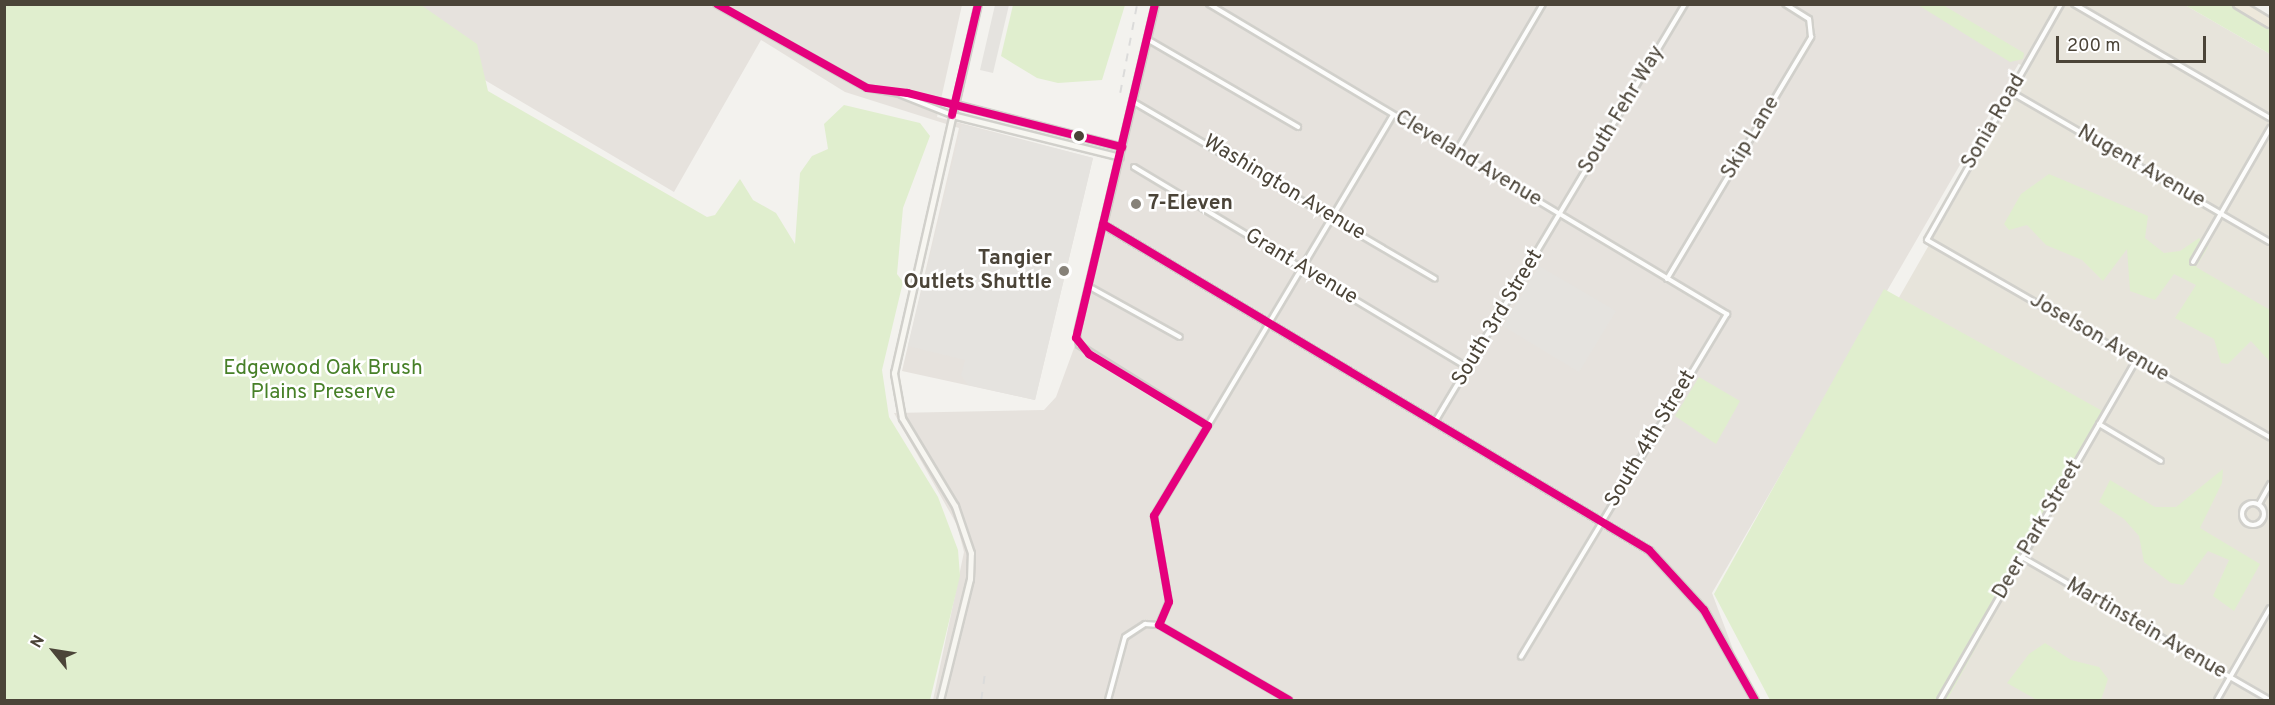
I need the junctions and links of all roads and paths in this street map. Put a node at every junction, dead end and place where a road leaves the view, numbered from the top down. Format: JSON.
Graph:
{"nodes":[{"id":1,"x":716,"y":4,"type":"edge"},
{"id":2,"x":978,"y":4,"type":"edge"},
{"id":3,"x":1155,"y":4,"type":"edge"},
{"id":4,"x":1209,"y":4,"type":"edge"},
{"id":5,"x":1544,"y":4,"type":"edge"},
{"id":6,"x":1685,"y":4,"type":"edge"},
{"id":7,"x":1785,"y":4,"type":"edge"},
{"id":8,"x":2061,"y":4,"type":"edge"},
{"id":9,"x":2074,"y":4,"type":"edge"},
{"id":10,"x":2238,"y":4,"type":"edge"},
{"id":11,"x":2271,"y":23,"type":"edge"},
{"id":12,"x":1147,"y":39,"type":"junction"},
{"id":13,"x":2011,"y":92,"type":"junction"},
{"id":14,"x":901,"y":95,"type":"junction"},
{"id":15,"x":1132,"y":101,"type":"junction"},
{"id":16,"x":955,"y":104,"type":"junction"},
{"id":17,"x":952,"y":115,"type":"junction"},
{"id":18,"x":1393,"y":115,"type":"junction"},
{"id":19,"x":2271,"y":118,"type":"edge"},
{"id":20,"x":1298,"y":127,"type":"dead end"},
{"id":21,"x":2271,"y":128,"type":"edge"},
{"id":22,"x":1122,"y":147,"type":"junction"},
{"id":23,"x":1456,"y":152,"type":"junction"},
{"id":24,"x":1120,"y":156,"type":"junction"},
{"id":25,"x":1134,"y":167,"type":"dead end"},
{"id":26,"x":2221,"y":214,"type":"junction"},
{"id":27,"x":1560,"y":215,"type":"junction"},
{"id":28,"x":1332,"y":216,"type":"junction"},
{"id":29,"x":1104,"y":224,"type":"junction"},
{"id":30,"x":1927,"y":240,"type":"joint"},
{"id":31,"x":2271,"y":242,"type":"edge"},
{"id":32,"x":2193,"y":262,"type":"dead end"},
{"id":33,"x":1302,"y":267,"type":"junction"},
{"id":34,"x":1435,"y":279,"type":"dead end"},
{"id":35,"x":1667,"y":279,"type":"junction"},
{"id":36,"x":1088,"y":286,"type":"junction"},
{"id":37,"x":1727,"y":314,"type":"joint"},
{"id":38,"x":1271,"y":320,"type":"junction"},
{"id":39,"x":1180,"y":337,"type":"dead end"},
{"id":40,"x":2136,"y":360,"type":"junction"},
{"id":41,"x":1468,"y":368,"type":"junction"},
{"id":42,"x":1436,"y":420,"type":"junction"},
{"id":43,"x":2099,"y":424,"type":"junction"},
{"id":44,"x":1208,"y":426,"type":"junction"},
{"id":45,"x":2271,"y":437,"type":"edge"},
{"id":46,"x":2161,"y":461,"type":"dead end"},
{"id":47,"x":2271,"y":484,"type":"edge"},
{"id":48,"x":2259,"y":504,"type":"junction"},
{"id":49,"x":1603,"y":520,"type":"junction"},
{"id":50,"x":2022,"y":557,"type":"junction"},
{"id":51,"x":2271,"y":608,"type":"edge"},
{"id":52,"x":1160,"y":625,"type":"junction"},
{"id":53,"x":1521,"y":657,"type":"dead end"},
{"id":54,"x":2231,"y":677,"type":"junction"},
{"id":55,"x":1752,"y":699,"type":"edge"},
{"id":56,"x":1941,"y":699,"type":"edge"},
{"id":57,"x":940,"y":700,"type":"edge"},
{"id":58,"x":1108,"y":700,"type":"edge"},
{"id":59,"x":1289,"y":700,"type":"edge"},
{"id":60,"x":1947,"y":700,"type":"edge"},
{"id":61,"x":2217,"y":700,"type":"edge"},
{"id":62,"x":2270,"y":700,"type":"edge"}],
"edges":[{"from":1,"to":14,"type":"street"},
{"from":2,"to":16,"type":"street"},
{"from":3,"to":12,"type":"street"},
{"from":4,"to":18,"type":"street","name":"Cleveland Avenue"},
{"from":5,"to":23,"type":"street"},
{"from":6,"to":27,"type":"street","name":"South Fehr Way"},
{"from":7,"to":35,"type":"street","name":"Skip Lane"},
{"from":8,"to":13,"type":"street","name":"Sonia Road"},
{"from":9,"to":19,"type":"street"},
{"from":10,"to":11,"type":"highway"},
{"from":12,"to":15,"type":"street"},
{"from":12,"to":20,"type":"street"},
{"from":13,"to":26,"type":"street","name":"Nugent Avenue"},
{"from":13,"to":30,"type":"street","name":"Sonia Road"},
{"from":14,"to":16,"type":"street"},
{"from":14,"to":17,"type":"street"},
{"from":15,"to":22,"type":"street"},
{"from":15,"to":28,"type":"street","name":"Washington Avenue"},
{"from":16,"to":17,"type":"street"},
{"from":16,"to":22,"type":"street"},
{"from":17,"to":24,"type":"street"},
{"from":17,"to":57,"type":"street"},
{"from":18,"to":23,"type":"street","name":"Cleveland Avenue"},
{"from":18,"to":28,"type":"street"},
{"from":21,"to":26,"type":"street"},
{"from":22,"to":24,"type":"street"},
{"from":23,"to":27,"type":"street","name":"Cleveland Avenue"},
{"from":24,"to":29,"type":"street"},
{"from":25,"to":33,"type":"street","name":"Grant Avenue"},
{"from":26,"to":31,"type":"street","name":"Nugent Avenue"},
{"from":26,"to":32,"type":"street"},
{"from":27,"to":35,"type":"street","name":"Cleveland Avenue"},
{"from":27,"to":41,"type":"street","name":"South 3rd Street"},
{"from":28,"to":33,"type":"street"},
{"from":28,"to":34,"type":"street","name":"Washington Avenue"},
{"from":29,"to":36,"type":"street"},
{"from":29,"to":38,"type":"street"},
{"from":30,"to":40,"type":"street","name":"Joselson Avenue"},
{"from":33,"to":38,"type":"street"},
{"from":33,"to":41,"type":"street","name":"Grant Avenue"},
{"from":35,"to":37,"type":"street","name":"Cleveland Avenue"},
{"from":36,"to":39,"type":"street"},
{"from":36,"to":44,"type":"street"},
{"from":37,"to":49,"type":"street","name":"South 4th Street"},
{"from":38,"to":42,"type":"street"},
{"from":38,"to":44,"type":"street"},
{"from":40,"to":43,"type":"street","name":"Deer Park Street"},
{"from":40,"to":45,"type":"street","name":"Joselson Avenue"},
{"from":41,"to":42,"type":"street","name":"South 3rd Street"},
{"from":42,"to":49,"type":"street"},
{"from":43,"to":46,"type":"street"},
{"from":43,"to":50,"type":"street","name":"Deer Park Street"},
{"from":44,"to":52,"type":"street"},
{"from":47,"to":48,"type":"street"},
{"from":48,"to":48,"type":"street"},
{"from":49,"to":53,"type":"street","name":"South 4th Street"},
{"from":49,"to":55,"type":"street"},
{"from":50,"to":54,"type":"street","name":"Martinstein Avenue"},
{"from":50,"to":56,"type":"street","name":"Deer Park Street"},
{"from":51,"to":54,"type":"street"},
{"from":52,"to":58,"type":"street"},
{"from":52,"to":59,"type":"street"},
{"from":54,"to":61,"type":"street"},
{"from":54,"to":62,"type":"street","name":"Martinstein Avenue"},
{"from":56,"to":60,"type":"street"}]}
